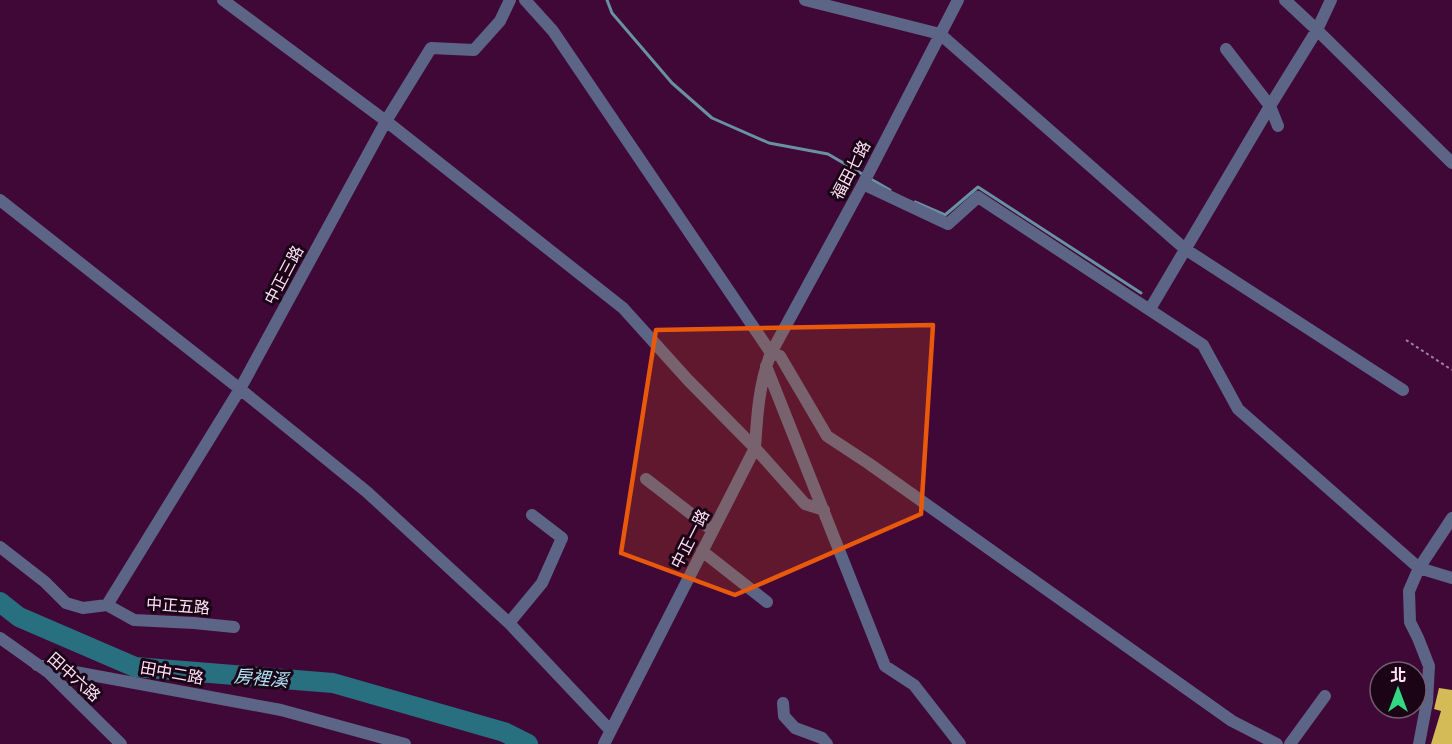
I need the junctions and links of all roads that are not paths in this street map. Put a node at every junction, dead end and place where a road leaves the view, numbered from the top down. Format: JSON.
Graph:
{"nodes":[{"id":1,"x":223,"y":0,"type":"edge"},
{"id":2,"x":510,"y":0,"type":"edge"},
{"id":3,"x":525,"y":0,"type":"edge"},
{"id":4,"x":805,"y":0,"type":"edge"},
{"id":5,"x":958,"y":0,"type":"edge"},
{"id":6,"x":1285,"y":0,"type":"edge"},
{"id":7,"x":1331,"y":0,"type":"edge"},
{"id":8,"x":1317,"y":30,"type":"junction"},
{"id":9,"x":940,"y":34,"type":"junction"},
{"id":10,"x":1226,"y":49,"type":"dead end"},
{"id":11,"x":1270,"y":106,"type":"junction"},
{"id":12,"x":386,"y":121,"type":"junction"},
{"id":13,"x":1278,"y":126,"type":"dead end"},
{"id":14,"x":1452,"y":163,"type":"edge"},
{"id":15,"x":863,"y":184,"type":"junction"},
{"id":16,"x":0,"y":200,"type":"edge"},
{"id":17,"x":1185,"y":249,"type":"junction"},
{"id":18,"x":1150,"y":309,"type":"junction"},
{"id":19,"x":771,"y":353,"type":"junction"},
{"id":20,"x":766,"y":366,"type":"junction"},
{"id":21,"x":240,"y":389,"type":"junction"},
{"id":22,"x":1403,"y":390,"type":"dead end"},
{"id":23,"x":755,"y":448,"type":"junction"},
{"id":24,"x":646,"y":479,"type":"dead end"},
{"id":25,"x":824,"y":510,"type":"junction"},
{"id":26,"x":532,"y":515,"type":"dead end"},
{"id":27,"x":1452,"y":519,"type":"edge"},
{"id":28,"x":712,"y":530,"type":"junction"},
{"id":29,"x":0,"y":547,"type":"edge"},
{"id":30,"x":702,"y":551,"type":"junction"},
{"id":31,"x":1419,"y":568,"type":"junction"},
{"id":32,"x":1452,"y":578,"type":"edge"},
{"id":33,"x":766,"y":602,"type":"dead end"},
{"id":34,"x":106,"y":605,"type":"junction"},
{"id":35,"x":509,"y":623,"type":"junction"},
{"id":36,"x":234,"y":627,"type":"dead end"},
{"id":37,"x":0,"y":638,"type":"edge"},
{"id":38,"x":37,"y":665,"type":"junction"},
{"id":39,"x":1325,"y":696,"type":"dead end"},
{"id":40,"x":783,"y":703,"type":"dead end"},
{"id":41,"x":610,"y":730,"type":"junction"},
{"id":42,"x":121,"y":744,"type":"edge"},
{"id":43,"x":405,"y":744,"type":"edge"},
{"id":44,"x":604,"y":744,"type":"edge"},
{"id":45,"x":827,"y":744,"type":"edge"},
{"id":46,"x":960,"y":744,"type":"edge"},
{"id":47,"x":1277,"y":744,"type":"edge"},
{"id":48,"x":1290,"y":744,"type":"edge"},
{"id":49,"x":1419,"y":744,"type":"edge"}],
"edges":[{"from":1,"to":12,"type":"lane"},
{"from":2,"to":12,"type":"lane","name":"中正三路"},
{"from":3,"to":19,"type":"lane"},
{"from":4,"to":9,"type":"lane"},
{"from":5,"to":9,"type":"lane","name":"福田七路"},
{"from":6,"to":8,"type":"lane"},
{"from":7,"to":8,"type":"lane"},
{"from":8,"to":11,"type":"lane"},
{"from":8,"to":14,"type":"lane"},
{"from":9,"to":15,"type":"lane","name":"福田七路"},
{"from":9,"to":17,"type":"lane"},
{"from":10,"to":11,"type":"lane"},
{"from":11,"to":13,"type":"lane"},
{"from":11,"to":17,"type":"lane"},
{"from":12,"to":21,"type":"lane","name":"中正三路"},
{"from":12,"to":23,"type":"lane"},
{"from":15,"to":18,"type":"lane"},
{"from":15,"to":19,"type":"lane","name":"福田七路"},
{"from":16,"to":21,"type":"lane"},
{"from":17,"to":18,"type":"lane"},
{"from":17,"to":22,"type":"lane"},
{"from":18,"to":31,"type":"lane"},
{"from":19,"to":20,"type":"lane","name":"中正一路"},
{"from":19,"to":47,"type":"lane"},
{"from":20,"to":23,"type":"lane","name":"中正一路"},
{"from":20,"to":25,"type":"lane"},
{"from":21,"to":34,"type":"lane","name":"中正三路"},
{"from":21,"to":35,"type":"lane"},
{"from":23,"to":25,"type":"lane"},
{"from":23,"to":28,"type":"lane","name":"中正一路"},
{"from":24,"to":28,"type":"lane"},
{"from":25,"to":46,"type":"lane"},
{"from":26,"to":35,"type":"lane"},
{"from":27,"to":31,"type":"lane"},
{"from":28,"to":30,"type":"lane","name":"中正一路"},
{"from":29,"to":34,"type":"lane"},
{"from":30,"to":33,"type":"lane"},
{"from":30,"to":41,"type":"lane","name":"中正一路"},
{"from":31,"to":32,"type":"lane"},
{"from":31,"to":49,"type":"lane"},
{"from":34,"to":36,"type":"lane","name":"中正五路"},
{"from":35,"to":41,"type":"lane"},
{"from":37,"to":38,"type":"lane","name":"田中六路"},
{"from":38,"to":42,"type":"lane","name":"田中六路"},
{"from":38,"to":43,"type":"lane","name":"田中二路"},
{"from":39,"to":48,"type":"lane"},
{"from":40,"to":45,"type":"lane"},
{"from":41,"to":44,"type":"lane","name":"中正一路"}]}
